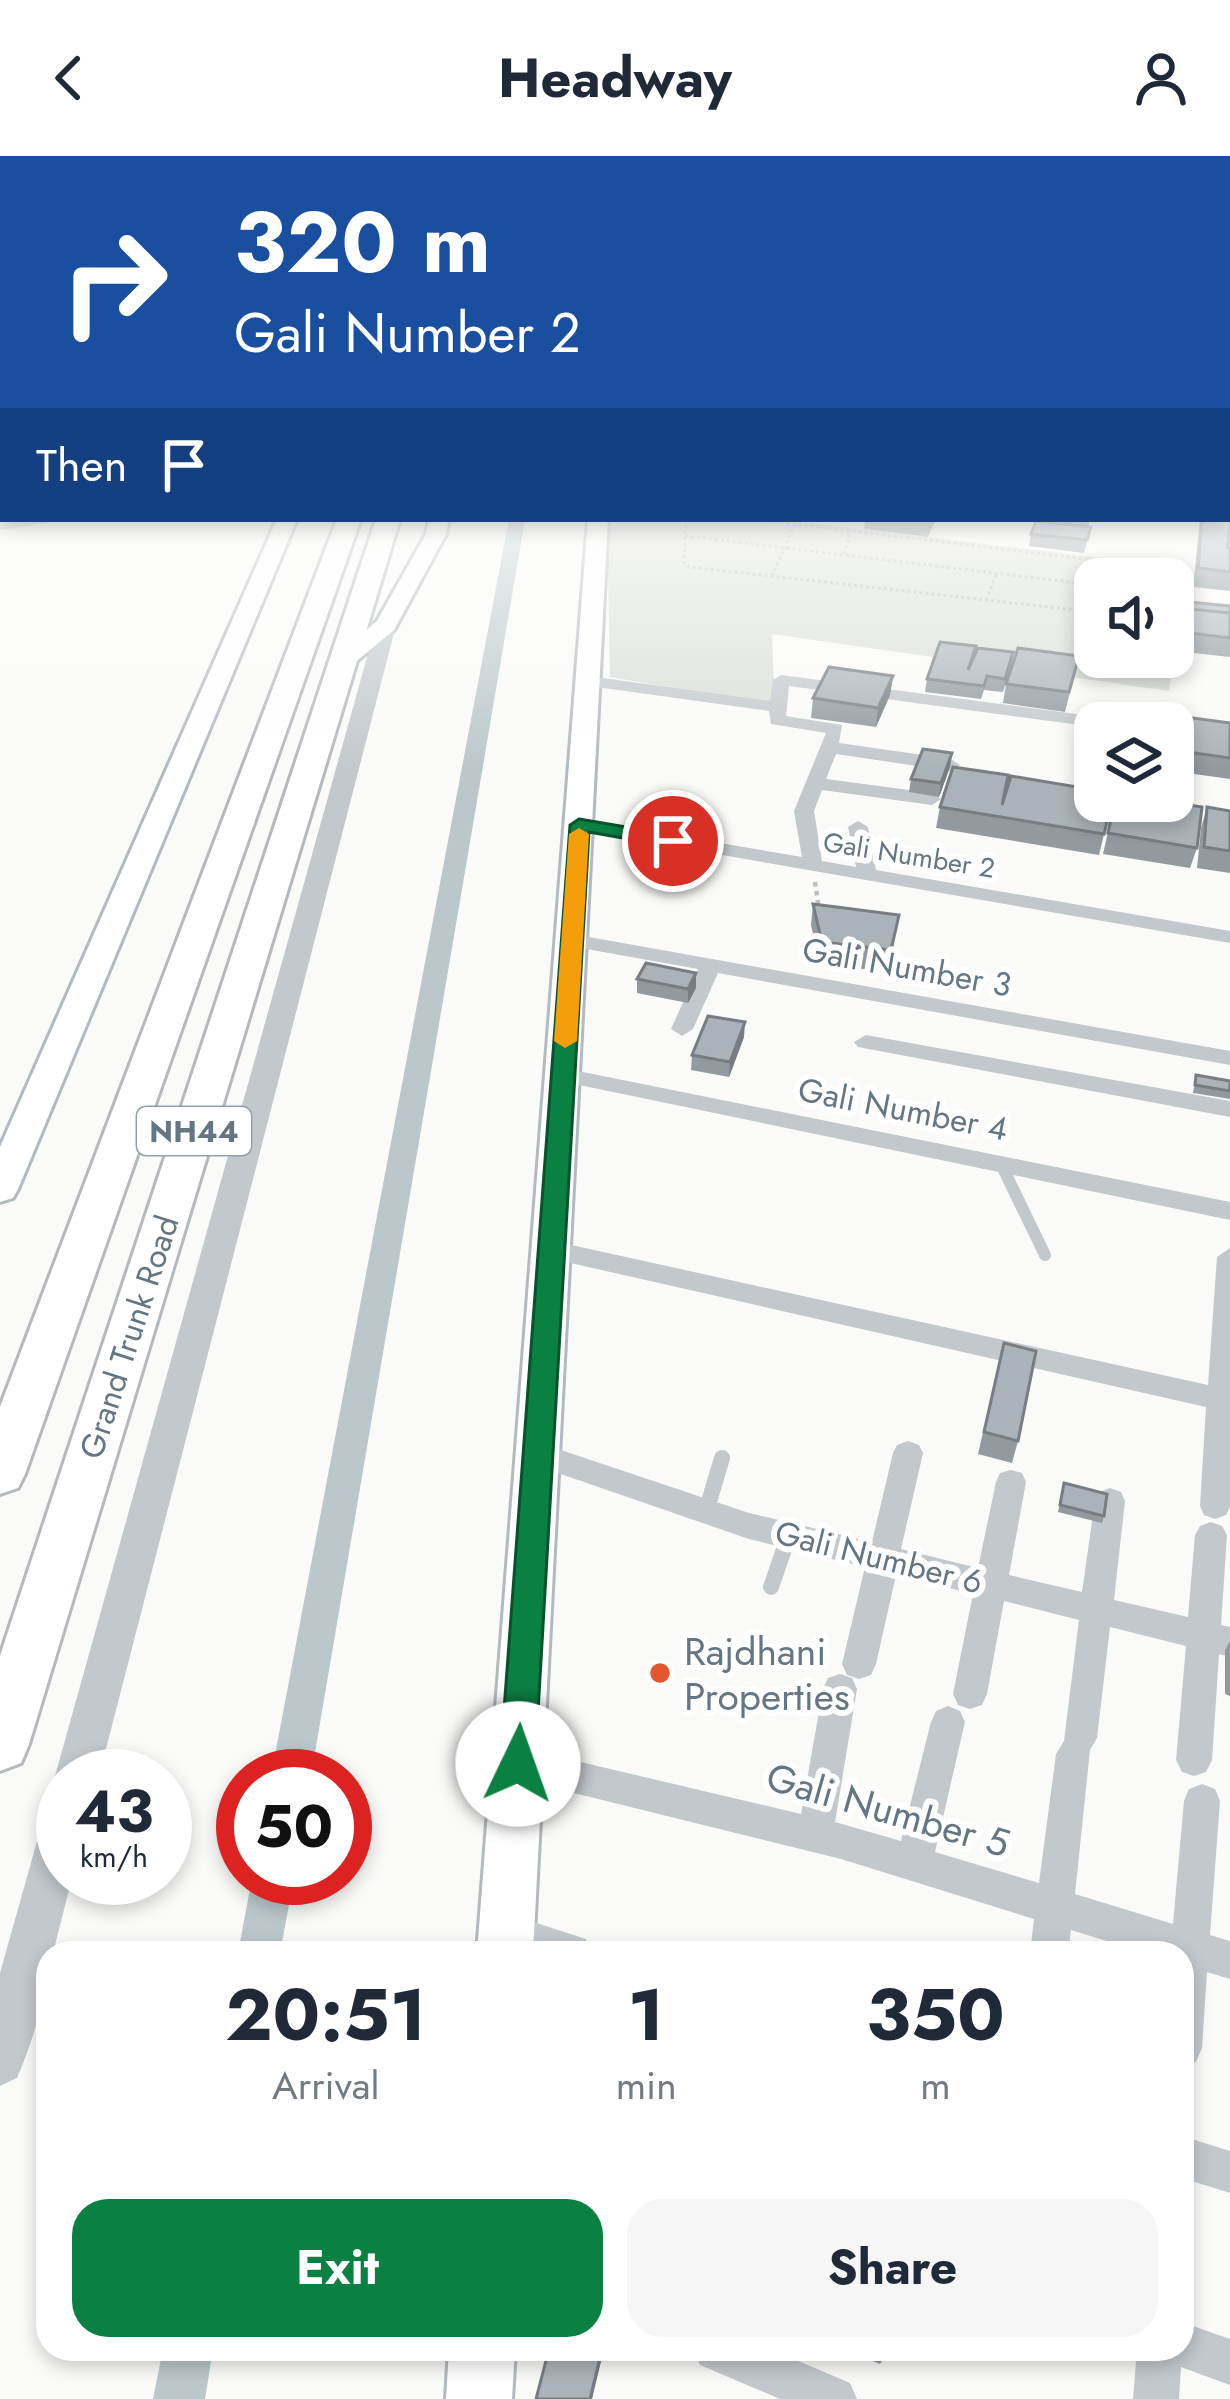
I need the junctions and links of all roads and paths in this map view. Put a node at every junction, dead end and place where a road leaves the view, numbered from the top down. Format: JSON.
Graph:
{"nodes":[{"id":1,"x":269,"y":562,"type":"edge"},
{"id":2,"x":333,"y":562,"type":"edge"},
{"id":3,"x":375,"y":562,"type":"edge"},
{"id":4,"x":421,"y":562,"type":"edge"},
{"id":5,"x":596,"y":562,"type":"edge"},
{"id":6,"x":684,"y":562,"type":"edge"},
{"id":7,"x":778,"y":562,"type":"edge"},
{"id":8,"x":906,"y":562,"type":"edge"},
{"id":9,"x":997,"y":573,"type":"junction"},
{"id":10,"x":771,"y":578,"type":"junction"},
{"id":11,"x":1074,"y":582,"type":"edge"},
{"id":12,"x":986,"y":600,"type":"junction"},
{"id":13,"x":1074,"y":610,"type":"edge"},
{"id":14,"x":386,"y":625,"type":"junction"},
{"id":15,"x":344,"y":659,"type":"junction"},
{"id":16,"x":589,"y":680,"type":"junction"},
{"id":17,"x":778,"y":707,"type":"junction"},
{"id":18,"x":1074,"y":718,"type":"edge"},
{"id":19,"x":828,"y":747,"type":"junction"},
{"id":20,"x":951,"y":765,"type":"edge"},
{"id":21,"x":814,"y":783,"type":"junction"},
{"id":22,"x":932,"y":800,"type":"edge"},
{"id":23,"x":579,"y":825,"type":"junction"},
{"id":24,"x":858,"y":827,"type":"dead end"},
{"id":25,"x":813,"y":866,"type":"junction"},
{"id":26,"x":867,"y":874,"type":"junction"},
{"id":27,"x":819,"y":914,"type":"edge"},
{"id":28,"x":1230,"y":937,"type":"edge"},
{"id":29,"x":572,"y":940,"type":"junction"},
{"id":30,"x":711,"y":965,"type":"junction"},
{"id":31,"x":952,"y":1008,"type":"junction"},
{"id":32,"x":693,"y":1023,"type":"dead end"},
{"id":33,"x":866,"y":1042,"type":"dead end"},
{"id":34,"x":1185,"y":1050,"type":"junction"},
{"id":35,"x":939,"y":1055,"type":"junction"},
{"id":36,"x":1230,"y":1058,"type":"edge"},
{"id":37,"x":563,"y":1075,"type":"junction"},
{"id":38,"x":1182,"y":1100,"type":"junction"},
{"id":39,"x":1230,"y":1109,"type":"edge"},
{"id":40,"x":1000,"y":1162,"type":"junction"},
{"id":41,"x":0,"y":1190,"type":"edge"},
{"id":42,"x":1230,"y":1211,"type":"edge"},
{"id":43,"x":553,"y":1250,"type":"junction"},
{"id":44,"x":1045,"y":1255,"type":"dead end"},
{"id":45,"x":1230,"y":1257,"type":"edge"},
{"id":46,"x":1225,"y":1401,"type":"edge"},
{"id":47,"x":535,"y":1453,"type":"junction"},
{"id":48,"x":908,"y":1453,"type":"dead end"},
{"id":49,"x":722,"y":1458,"type":"dead end"},
{"id":50,"x":0,"y":1474,"type":"edge"},
{"id":51,"x":1011,"y":1482,"type":"dead end"},
{"id":52,"x":1110,"y":1502,"type":"edge"},
{"id":53,"x":706,"y":1512,"type":"junction"},
{"id":54,"x":788,"y":1535,"type":"junction"},
{"id":55,"x":884,"y":1560,"type":"junction"},
{"id":56,"x":993,"y":1586,"type":"junction"},
{"id":57,"x":771,"y":1587,"type":"dead end"},
{"id":58,"x":1096,"y":1610,"type":"junction"},
{"id":59,"x":1216,"y":1638,"type":"edge"},
{"id":60,"x":0,"y":1744,"type":"edge"},
{"id":61,"x":84,"y":1749,"type":"edge"},
{"id":62,"x":1194,"y":1760,"type":"dead end"},
{"id":63,"x":518,"y":1764,"type":"junction"},
{"id":64,"x":1202,"y":1801,"type":"dead end"},
{"id":65,"x":815,"y":1834,"type":"junction"},
{"id":66,"x":914,"y":1863,"type":"junction"},
{"id":67,"x":42,"y":1905,"type":"edge"},
{"id":68,"x":1056,"y":1905,"type":"junction"},
{"id":69,"x":505,"y":1941,"type":"edge"},
{"id":70,"x":1051,"y":1941,"type":"edge"},
{"id":71,"x":1171,"y":1941,"type":"edge"},
{"id":72,"x":1190,"y":1941,"type":"edge"},
{"id":73,"x":1194,"y":1948,"type":"edge"},
{"id":74,"x":1230,"y":1960,"type":"edge"},
{"id":75,"x":0,"y":2061,"type":"edge"},
{"id":76,"x":1194,"y":2161,"type":"edge"},
{"id":77,"x":1230,"y":2173,"type":"edge"},
{"id":78,"x":1194,"y":2349,"type":"edge"},
{"id":79,"x":481,"y":2361,"type":"edge"},
{"id":80,"x":744,"y":2361,"type":"edge"},
{"id":81,"x":1159,"y":2361,"type":"edge"},
{"id":82,"x":1230,"y":2362,"type":"edge"},
{"id":83,"x":478,"y":2399,"type":"edge"},
{"id":84,"x":834,"y":2399,"type":"edge"},
{"id":85,"x":1156,"y":2399,"type":"edge"}],
"edges":[{"from":1,"to":41,"type":"main road"},
{"from":2,"to":50,"type":"highway","number":"NH44"},
{"from":3,"to":15,"type":"highway","name":"Grand Trunk Road","number":"NH44"},
{"from":4,"to":14,"type":"main road"},
{"from":5,"to":16,"type":"main road"},
{"from":6,"to":10,"type":"path"},
{"from":7,"to":10,"type":"path"},
{"from":8,"to":9,"type":"path"},
{"from":9,"to":11,"type":"path"},
{"from":9,"to":12,"type":"path"},
{"from":10,"to":12,"type":"path"},
{"from":12,"to":13,"type":"path"},
{"from":14,"to":15,"type":"main road"},
{"from":14,"to":61,"type":"street"},
{"from":15,"to":60,"type":"highway","name":"Grand Trunk Road","number":"NH44"},
{"from":16,"to":17,"type":"street"},
{"from":16,"to":23,"type":"main road"},
{"from":17,"to":18,"type":"street"},
{"from":17,"to":19,"type":"street"},
{"from":19,"to":20,"type":"street"},
{"from":19,"to":21,"type":"street"},
{"from":21,"to":22,"type":"street"},
{"from":21,"to":25,"type":"street"},
{"from":23,"to":25,"type":"street","name":"Gali Number 2"},
{"from":23,"to":29,"type":"main road"},
{"from":24,"to":26,"type":"street"},
{"from":25,"to":26,"type":"street","name":"Gali Number 2"},
{"from":25,"to":27,"type":"path"},
{"from":26,"to":28,"type":"street","name":"Gali Number 2"},
{"from":29,"to":30,"type":"street","name":"Gali Number 3"},
{"from":29,"to":37,"type":"main road"},
{"from":30,"to":31,"type":"street","name":"Gali Number 3"},
{"from":30,"to":32,"type":"street"},
{"from":31,"to":34,"type":"street","name":"Gali Number 3"},
{"from":31,"to":35,"type":"street"},
{"from":33,"to":35,"type":"street"},
{"from":34,"to":36,"type":"street","name":"Gali Number 3"},
{"from":34,"to":38,"type":"street"},
{"from":35,"to":38,"type":"street"},
{"from":37,"to":40,"type":"street","name":"Gali Number 4"},
{"from":37,"to":43,"type":"main road"},
{"from":38,"to":39,"type":"street"},
{"from":40,"to":42,"type":"street","name":"Gali Number 4"},
{"from":40,"to":44,"type":"lane"},
{"from":43,"to":46,"type":"street"},
{"from":43,"to":47,"type":"main road"},
{"from":45,"to":46,"type":"street"},
{"from":46,"to":59,"type":"street"},
{"from":47,"to":53,"type":"street","name":"Gali Number 6"},
{"from":47,"to":63,"type":"main road"},
{"from":48,"to":55,"type":"street"},
{"from":49,"to":53,"type":"lane"},
{"from":51,"to":56,"type":"street"},
{"from":52,"to":58,"type":"street"},
{"from":53,"to":54,"type":"street","name":"Gali Number 6"},
{"from":54,"to":55,"type":"street","name":"Gali Number 6"},
{"from":54,"to":57,"type":"lane"},
{"from":55,"to":56,"type":"street","name":"Gali Number 6"},
{"from":55,"to":65,"type":"street"},
{"from":56,"to":58,"type":"street","name":"Gali Number 6"},
{"from":56,"to":66,"type":"street"},
{"from":58,"to":59,"type":"street","name":"Gali Number 6"},
{"from":58,"to":68,"type":"street"},
{"from":59,"to":62,"type":"street"},
{"from":63,"to":65,"type":"street","name":"Gali Number 5"},
{"from":63,"to":69,"type":"main road"},
{"from":64,"to":72,"type":"street"},
{"from":65,"to":66,"type":"street","name":"Gali Number 5"},
{"from":66,"to":68,"type":"street","name":"Gali Number 5"},
{"from":67,"to":75,"type":"street"},
{"from":68,"to":70,"type":"street"},
{"from":68,"to":71,"type":"street","name":"Gali Number 5"},
{"from":73,"to":74,"type":"street","name":"Gali Number 5"},
{"from":76,"to":77,"type":"street"},
{"from":78,"to":82,"type":"street"},
{"from":79,"to":83,"type":"main road"},
{"from":80,"to":84,"type":"street"},
{"from":81,"to":85,"type":"street"}]}
